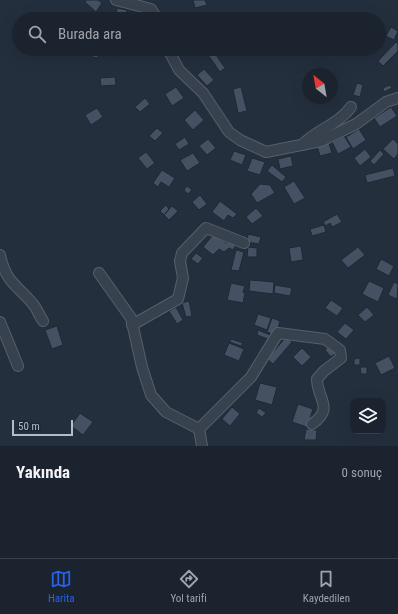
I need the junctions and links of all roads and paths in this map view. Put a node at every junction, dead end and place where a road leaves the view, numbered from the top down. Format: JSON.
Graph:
{"nodes":[{"id":1,"x":116,"y":0,"type":"edge"},
{"id":2,"x":153,"y":12,"type":"edge"},
{"id":3,"x":172,"y":56,"type":"edge"},
{"id":4,"x":398,"y":98,"type":"edge"},
{"id":5,"x":351,"y":107,"type":"dead end"},
{"id":6,"x":302,"y":145,"type":"junction"},
{"id":7,"x":244,"y":243,"type":"dead end"},
{"id":8,"x":0,"y":255,"type":"edge"},
{"id":9,"x":99,"y":273,"type":"dead end"},
{"id":10,"x":43,"y":321,"type":"dead end"},
{"id":11,"x":0,"y":322,"type":"edge"},
{"id":12,"x":132,"y":325,"type":"junction"},
{"id":13,"x":18,"y":366,"type":"dead end"},
{"id":14,"x":312,"y":424,"type":"dead end"},
{"id":15,"x":199,"y":429,"type":"junction"},
{"id":16,"x":202,"y":446,"type":"edge"}],
"edges":[{"from":1,"to":2,"type":"street"},
{"from":3,"to":6,"type":"street"},
{"from":4,"to":6,"type":"street"},
{"from":5,"to":6,"type":"street"},
{"from":7,"to":12,"type":"street"},
{"from":8,"to":10,"type":"street"},
{"from":9,"to":12,"type":"street"},
{"from":11,"to":13,"type":"street"},
{"from":12,"to":15,"type":"street"},
{"from":14,"to":15,"type":"street"},
{"from":15,"to":16,"type":"street"}]}
